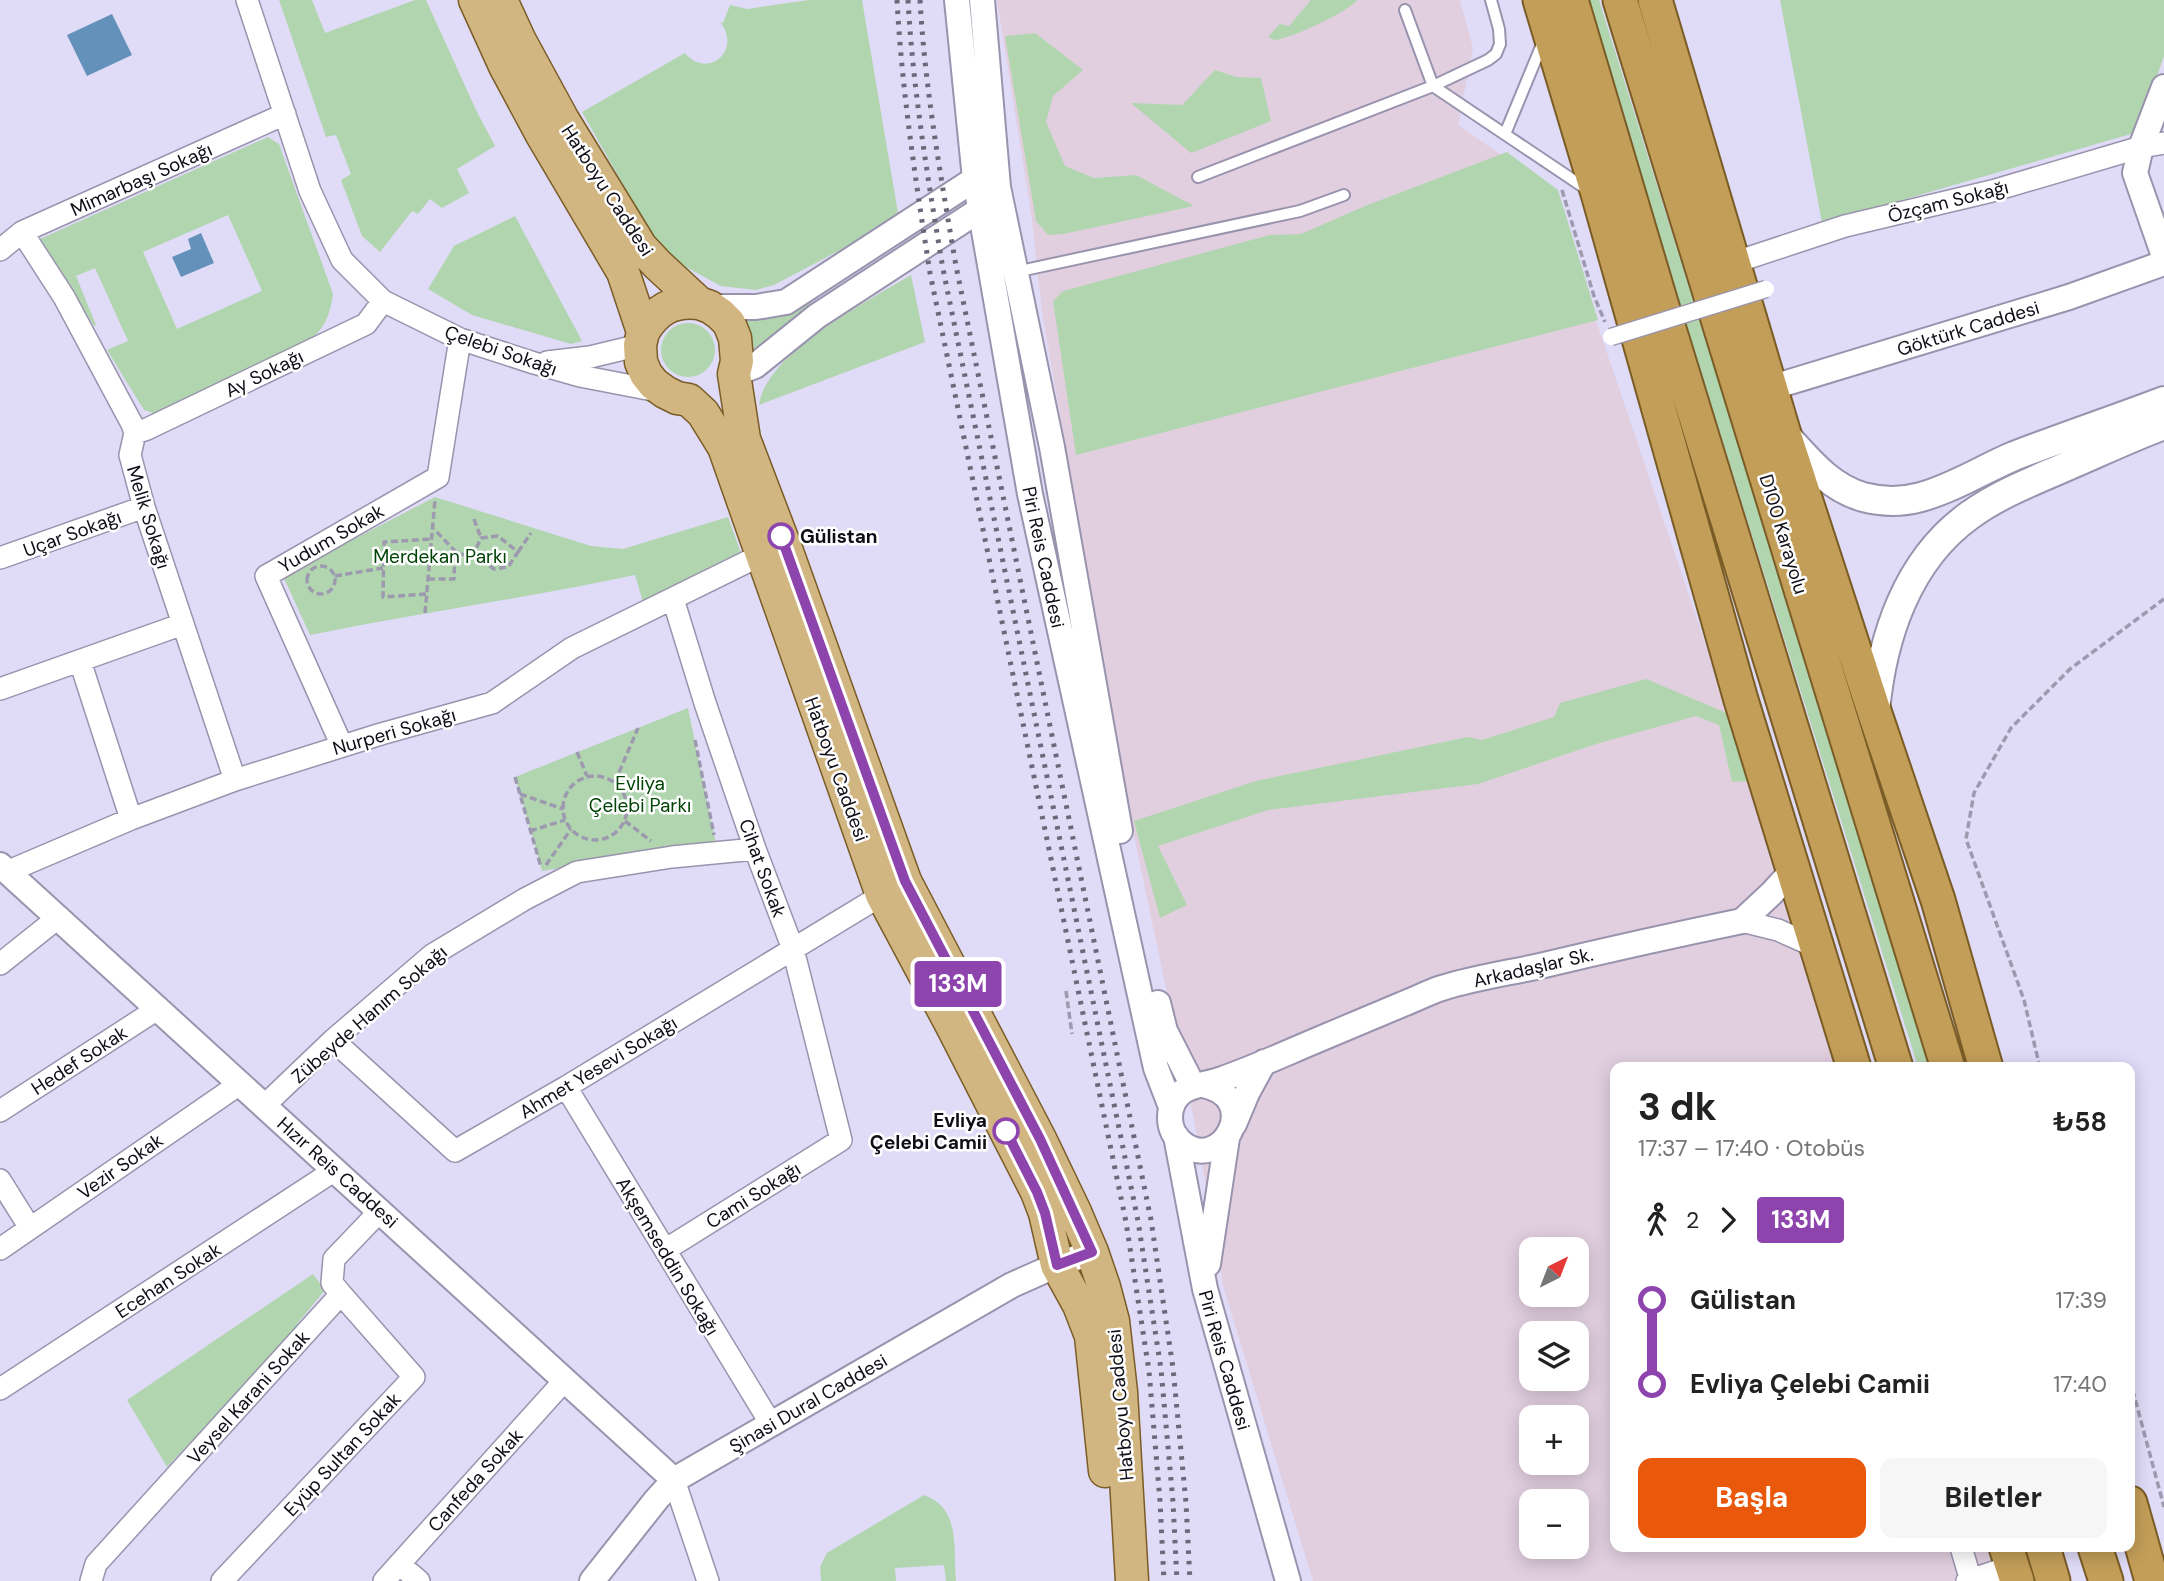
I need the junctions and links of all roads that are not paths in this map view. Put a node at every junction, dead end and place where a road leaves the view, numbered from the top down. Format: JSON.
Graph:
{"nodes":[{"id":1,"x":247,"y":0,"type":"edge"},
{"id":2,"x":475,"y":0,"type":"edge"},
{"id":3,"x":501,"y":0,"type":"edge"},
{"id":4,"x":957,"y":0,"type":"edge"},
{"id":5,"x":982,"y":0,"type":"edge"},
{"id":6,"x":1491,"y":0,"type":"edge"},
{"id":7,"x":1571,"y":0,"type":"edge"},
{"id":8,"x":1620,"y":0,"type":"edge"},
{"id":9,"x":1655,"y":0,"type":"edge"},
{"id":10,"x":1405,"y":10,"type":"dead end"},
{"id":11,"x":1544,"y":13,"type":"edge"},
{"id":12,"x":1433,"y":86,"type":"junction"},
{"id":13,"x":2164,"y":87,"type":"edge"},
{"id":14,"x":285,"y":114,"type":"junction"},
{"id":15,"x":1505,"y":134,"type":"junction"},
{"id":16,"x":2153,"y":145,"type":"edge"},
{"id":17,"x":1198,"y":177,"type":"dead end"},
{"id":18,"x":986,"y":183,"type":"junction"},
{"id":19,"x":1344,"y":195,"type":"dead end"},
{"id":20,"x":1600,"y":197,"type":"junction"},
{"id":21,"x":981,"y":209,"type":"junction"},
{"id":22,"x":22,"y":232,"type":"junction"},
{"id":23,"x":0,"y":250,"type":"edge"},
{"id":24,"x":2164,"y":256,"type":"edge"},
{"id":25,"x":1733,"y":263,"type":"junction"},
{"id":26,"x":2164,"y":263,"type":"edge"},
{"id":27,"x":1015,"y":272,"type":"junction"},
{"id":28,"x":1766,"y":289,"type":"dead end"},
{"id":29,"x":383,"y":302,"type":"junction"},
{"id":30,"x":704,"y":305,"type":"junction"},
{"id":31,"x":1611,"y":337,"type":"road end"},
{"id":32,"x":460,"y":339,"type":"junction"},
{"id":33,"x":641,"y":339,"type":"junction"},
{"id":34,"x":534,"y":363,"type":"junction"},
{"id":35,"x":734,"y":374,"type":"junction"},
{"id":36,"x":1770,"y":388,"type":"junction"},
{"id":37,"x":677,"y":396,"type":"junction"},
{"id":38,"x":2164,"y":401,"type":"edge"},
{"id":39,"x":2164,"y":425,"type":"edge"},
{"id":40,"x":135,"y":433,"type":"junction"},
{"id":41,"x":1784,"y":434,"type":"junction"},
{"id":42,"x":144,"y":507,"type":"junction"},
{"id":43,"x":761,"y":555,"type":"junction"},
{"id":44,"x":0,"y":558,"type":"edge"},
{"id":45,"x":673,"y":599,"type":"junction"},
{"id":46,"x":183,"y":624,"type":"junction"},
{"id":47,"x":80,"y":661,"type":"junction"},
{"id":48,"x":0,"y":689,"type":"edge"},
{"id":49,"x":1875,"y":714,"type":"junction"},
{"id":50,"x":342,"y":746,"type":"junction"},
{"id":51,"x":235,"y":780,"type":"junction"},
{"id":52,"x":131,"y":819,"type":"junction"},
{"id":53,"x":755,"y":849,"type":"junction"},
{"id":54,"x":4,"y":868,"type":"edge"},
{"id":55,"x":1793,"y":870,"type":"junction"},
{"id":56,"x":882,"y":895,"type":"junction"},
{"id":57,"x":59,"y":917,"type":"junction"},
{"id":58,"x":1742,"y":921,"type":"junction"},
{"id":59,"x":1816,"y":947,"type":"junction"},
{"id":60,"x":793,"y":949,"type":"junction"},
{"id":61,"x":0,"y":964,"type":"edge"},
{"id":62,"x":159,"y":1009,"type":"junction"},
{"id":63,"x":333,"y":1040,"type":"junction"},
{"id":64,"x":1264,"y":1062,"type":"junction"},
{"id":65,"x":1852,"y":1062,"type":"edge"},
{"id":66,"x":1894,"y":1062,"type":"edge"},
{"id":67,"x":1946,"y":1062,"type":"edge"},
{"id":68,"x":1984,"y":1062,"type":"edge"},
{"id":69,"x":241,"y":1083,"type":"junction"},
{"id":70,"x":1198,"y":1086,"type":"junction"},
{"id":71,"x":566,"y":1087,"type":"junction"},
{"id":72,"x":265,"y":1105,"type":"junction"},
{"id":73,"x":1171,"y":1107,"type":"junction"},
{"id":74,"x":0,"y":1111,"type":"edge"},
{"id":75,"x":1230,"y":1132,"type":"junction"},
{"id":76,"x":1176,"y":1136,"type":"junction"},
{"id":77,"x":841,"y":1140,"type":"joint"},
{"id":78,"x":335,"y":1170,"type":"junction"},
{"id":79,"x":0,"y":1180,"type":"edge"},
{"id":80,"x":380,"y":1211,"type":"junction"},
{"id":81,"x":30,"y":1228,"type":"junction"},
{"id":82,"x":0,"y":1249,"type":"edge"},
{"id":83,"x":664,"y":1250,"type":"junction"},
{"id":84,"x":1092,"y":1252,"type":"junction"},
{"id":85,"x":1057,"y":1265,"type":"junction"},
{"id":86,"x":1205,"y":1289,"type":"junction"},
{"id":87,"x":341,"y":1294,"type":"junction"},
{"id":88,"x":565,"y":1380,"type":"junction"},
{"id":89,"x":0,"y":1389,"type":"edge"},
{"id":90,"x":771,"y":1424,"type":"junction"},
{"id":91,"x":674,"y":1480,"type":"junction"},
{"id":92,"x":2135,"y":1521,"type":"edge"},
{"id":93,"x":1962,"y":1552,"type":"edge"},
{"id":94,"x":2044,"y":1552,"type":"edge"},
{"id":95,"x":2097,"y":1552,"type":"edge"},
{"id":96,"x":2115,"y":1552,"type":"edge"},
{"id":97,"x":399,"y":1564,"type":"junction"},
{"id":98,"x":2011,"y":1565,"type":"edge"},
{"id":99,"x":91,"y":1581,"type":"edge"},
{"id":100,"x":222,"y":1581,"type":"edge"},
{"id":101,"x":384,"y":1581,"type":"edge"},
{"id":102,"x":419,"y":1581,"type":"edge"},
{"id":103,"x":592,"y":1581,"type":"edge"},
{"id":104,"x":708,"y":1581,"type":"edge"},
{"id":105,"x":1113,"y":1581,"type":"edge"},
{"id":106,"x":1132,"y":1581,"type":"edge"},
{"id":107,"x":1288,"y":1581,"type":"edge"},
{"id":108,"x":1970,"y":1581,"type":"edge"},
{"id":109,"x":2053,"y":1581,"type":"edge"},
{"id":110,"x":2106,"y":1581,"type":"edge"},
{"id":111,"x":2123,"y":1581,"type":"edge"},
{"id":112,"x":2152,"y":1581,"type":"edge"}],
"edges":[{"from":1,"to":14,"type":"street","name":"Çelebi Sokağı"},
{"from":2,"to":33,"type":"main road","name":"Hatboyu Caddesi"},
{"from":3,"to":30,"type":"main road","name":"Hatboyu Caddesi"},
{"from":4,"to":18,"type":"street","name":"Piri Reis Caddesi"},
{"from":5,"to":18,"type":"street","name":"Piri Reis Caddesi"},
{"from":6,"to":12,"type":"lane"},
{"from":7,"to":66,"type":"highway"},
{"from":8,"to":67,"type":"highway","name":"D100 Karayolu"},
{"from":9,"to":25,"type":"highway"},
{"from":10,"to":12,"type":"lane"},
{"from":11,"to":15,"type":"lane"},
{"from":11,"to":20,"type":"highway"},
{"from":12,"to":15,"type":"lane"},
{"from":12,"to":17,"type":"lane"},
{"from":13,"to":16,"type":"street"},
{"from":14,"to":22,"type":"street","name":"Mimarbaşı Sokağı"},
{"from":14,"to":29,"type":"street","name":"Çelebi Sokağı"},
{"from":15,"to":20,"type":"lane"},
{"from":16,"to":24,"type":"street"},
{"from":16,"to":25,"type":"street","name":"Özçam Sokağı"},
{"from":18,"to":21,"type":"street","name":"Piri Reis Caddesi"},
{"from":18,"to":27,"type":"street","name":"Piri Reis Caddesi"},
{"from":18,"to":30,"type":"street"},
{"from":19,"to":27,"type":"lane"},
{"from":20,"to":55,"type":"highway"},
{"from":21,"to":35,"type":"street"},
{"from":21,"to":73,"type":"street","name":"Piri Reis Caddesi"},
{"from":22,"to":23,"type":"street","name":"Mimarbaşı Sokağı"},
{"from":22,"to":40,"type":"street"},
{"from":25,"to":36,"type":"highway"},
{"from":26,"to":36,"type":"street","name":"Göktürk Caddesi"},
{"from":27,"to":70,"type":"street","name":"Piri Reis Caddesi"},
{"from":28,"to":31,"type":"street","bridge":true},
{"from":29,"to":32,"type":"street","name":"Çelebi Sokağı"},
{"from":29,"to":40,"type":"street","name":"Ay Sokağı"},
{"from":30,"to":33,"type":"main road"},
{"from":30,"to":35,"type":"main road","name":"Hatboyu Caddesi"},
{"from":32,"to":34,"type":"street","name":"Çelebi Sokağı"},
{"from":32,"to":50,"type":"street","name":"Yudum Sokak"},
{"from":33,"to":34,"type":"street"},
{"from":33,"to":37,"type":"main road","name":"Hatboyu Caddesi"},
{"from":34,"to":37,"type":"street","name":"Çelebi Sokağı"},
{"from":35,"to":37,"type":"main road"},
{"from":35,"to":84,"type":"main road","name":"Hatboyu Caddesi"},
{"from":36,"to":41,"type":"highway"},
{"from":37,"to":43,"type":"main road","name":"Hatboyu Caddesi"},
{"from":38,"to":41,"type":"main road"},
{"from":39,"to":49,"type":"main road"},
{"from":40,"to":42,"type":"street","name":"Melik Sokağı"},
{"from":41,"to":49,"type":"highway"},
{"from":42,"to":44,"type":"street","name":"Uçar Sokağı"},
{"from":42,"to":46,"type":"street","name":"Melik Sokağı"},
{"from":43,"to":45,"type":"street","name":"Nurperi Sokağı"},
{"from":43,"to":56,"type":"main road","name":"Hatboyu Caddesi"},
{"from":45,"to":50,"type":"street","name":"Nurperi Sokağı"},
{"from":45,"to":53,"type":"street","name":"Cihat Sokak"},
{"from":46,"to":47,"type":"street"},
{"from":46,"to":51,"type":"street","name":"Melik Sokağı"},
{"from":47,"to":48,"type":"street"},
{"from":47,"to":52,"type":"street"},
{"from":49,"to":68,"type":"highway"},
{"from":50,"to":51,"type":"street","name":"Nurperi Sokağı"},
{"from":51,"to":52,"type":"street","name":"Nurperi Sokağı"},
{"from":52,"to":54,"type":"street","name":"Nurperi Sokağı"},
{"from":53,"to":60,"type":"street","name":"Cihat Sokak"},
{"from":53,"to":63,"type":"street","name":"Zübeyde Hanım Sokağı"},
{"from":54,"to":57,"type":"street","name":"Hızır Reis Caddesi"},
{"from":55,"to":58,"type":"street"},
{"from":55,"to":59,"type":"highway"},
{"from":56,"to":60,"type":"street","name":"Ahmet Yesevi Sokağı"},
{"from":56,"to":85,"type":"main road","name":"Hatboyu Caddesi"},
{"from":57,"to":61,"type":"street"},
{"from":57,"to":62,"type":"street","name":"Hızır Reis Caddesi"},
{"from":58,"to":59,"type":"street"},
{"from":58,"to":64,"type":"street","name":"Arkadaşlar Sk."},
{"from":59,"to":65,"type":"highway"},
{"from":60,"to":71,"type":"street","name":"Ahmet Yesevi Sokağı"},
{"from":60,"to":77,"type":"street","name":"Cihat Sokak"},
{"from":62,"to":69,"type":"street","name":"Hızır Reis Caddesi"},
{"from":62,"to":74,"type":"street","name":"Hedef Sokak"},
{"from":63,"to":71,"type":"street","name":"Ahmet Yesevi Sokağı"},
{"from":63,"to":72,"type":"street","name":"Zübeyde Hanım Sokağı"},
{"from":64,"to":70,"type":"street","name":"Arkadaşlar Sk."},
{"from":64,"to":75,"type":"street"},
{"from":69,"to":72,"type":"street","name":"Hızır Reis Caddesi"},
{"from":69,"to":81,"type":"street","name":"Vezir Sokak"},
{"from":70,"to":73,"type":"street"},
{"from":70,"to":75,"type":"street"},
{"from":71,"to":83,"type":"street","name":"Akşemseddin Sokağı"},
{"from":72,"to":78,"type":"street","name":"Hızır Reis Caddesi"},
{"from":73,"to":76,"type":"street"},
{"from":75,"to":76,"type":"street"},
{"from":75,"to":86,"type":"street"},
{"from":76,"to":86,"type":"street","name":"Piri Reis Caddesi"},
{"from":77,"to":83,"type":"street","name":"Cami Sokağı"},
{"from":78,"to":80,"type":"street","name":"Hızır Reis Caddesi"},
{"from":78,"to":89,"type":"street","name":"Ecehan Sokak"},
{"from":79,"to":81,"type":"street"},
{"from":80,"to":87,"type":"street"},
{"from":80,"to":88,"type":"street","name":"Hızır Reis Caddesi"},
{"from":81,"to":82,"type":"street","name":"Vezir Sokak"},
{"from":83,"to":90,"type":"street","name":"Akşemseddin Sokağı"},
{"from":84,"to":85,"type":"street","name":"Şinasi Dural Caddesi"},
{"from":84,"to":106,"type":"main road","name":"Hatboyu Caddesi"},
{"from":85,"to":90,"type":"street","name":"Şinasi Dural Caddesi"},
{"from":85,"to":105,"type":"main road","name":"Hatboyu Caddesi"},
{"from":86,"to":107,"type":"street","name":"Piri Reis Caddesi"},
{"from":87,"to":99,"type":"street","name":"Veysel Karani Sokak"},
{"from":87,"to":100,"type":"street","name":"Eyüp Sultan Sokak"},
{"from":88,"to":91,"type":"street","name":"Hızır Reis Caddesi"},
{"from":88,"to":97,"type":"street","name":"Canfeda Sokak"},
{"from":90,"to":91,"type":"street","name":"Şinasi Dural Caddesi"},
{"from":91,"to":103,"type":"street","name":"Şinasi Dural Caddesi"},
{"from":91,"to":104,"type":"street"},
{"from":92,"to":112,"type":"highway"},
{"from":93,"to":108,"type":"street"},
{"from":94,"to":109,"type":"highway"},
{"from":95,"to":110,"type":"highway"},
{"from":96,"to":111,"type":"highway"},
{"from":97,"to":101,"type":"street","name":"Canfeda Sokak"},
{"from":97,"to":102,"type":"street"},
{"from":98,"to":108,"type":"street"}]}
